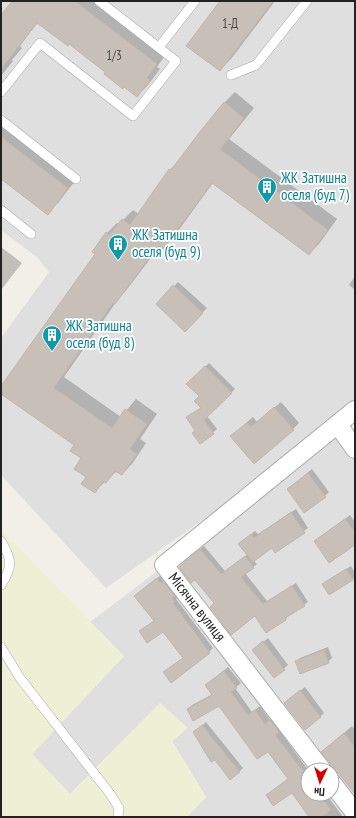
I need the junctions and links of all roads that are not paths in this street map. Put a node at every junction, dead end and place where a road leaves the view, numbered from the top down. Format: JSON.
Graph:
{"nodes":[{"id":1,"x":99,"y":1,"type":"edge"},
{"id":2,"x":195,"y":1,"type":"edge"},
{"id":3,"x":307,"y":1,"type":"edge"},
{"id":4,"x":158,"y":48,"type":"junction"},
{"id":5,"x":231,"y":75,"type":"dead end"},
{"id":6,"x":1,"y":92,"type":"edge"},
{"id":7,"x":1,"y":120,"type":"edge"},
{"id":8,"x":76,"y":179,"type":"dead end"},
{"id":9,"x":1,"y":210,"type":"edge"},
{"id":10,"x":32,"y":234,"type":"dead end"},
{"id":11,"x":355,"y":410,"type":"edge"},
{"id":12,"x":338,"y":425,"type":"junction"},
{"id":13,"x":355,"y":449,"type":"edge"},
{"id":14,"x":1,"y":541,"type":"edge"},
{"id":15,"x":1,"y":585,"type":"edge"},
{"id":16,"x":1,"y":647,"type":"edge"},
{"id":17,"x":316,"y":762,"type":"edge"},
{"id":18,"x":340,"y":793,"type":"edge"},
{"id":19,"x":355,"y":813,"type":"edge"},
{"id":20,"x":118,"y":817,"type":"edge"}],
"edges":[{"from":1,"to":4,"type":"lane"},
{"from":2,"to":4,"type":"lane"},
{"from":3,"to":5,"type":"lane"},
{"from":4,"to":6,"type":"lane"},
{"from":7,"to":8,"type":"lane"},
{"from":9,"to":10,"type":"lane"},
{"from":11,"to":12,"type":"street","name":"Місячна вулиця"},
{"from":12,"to":13,"type":"street"},
{"from":12,"to":17,"type":"street","name":"Місячна вулиця"},
{"from":14,"to":15,"type":"lane"},
{"from":16,"to":20,"type":"lane"},
{"from":18,"to":19,"type":"street"}]}
